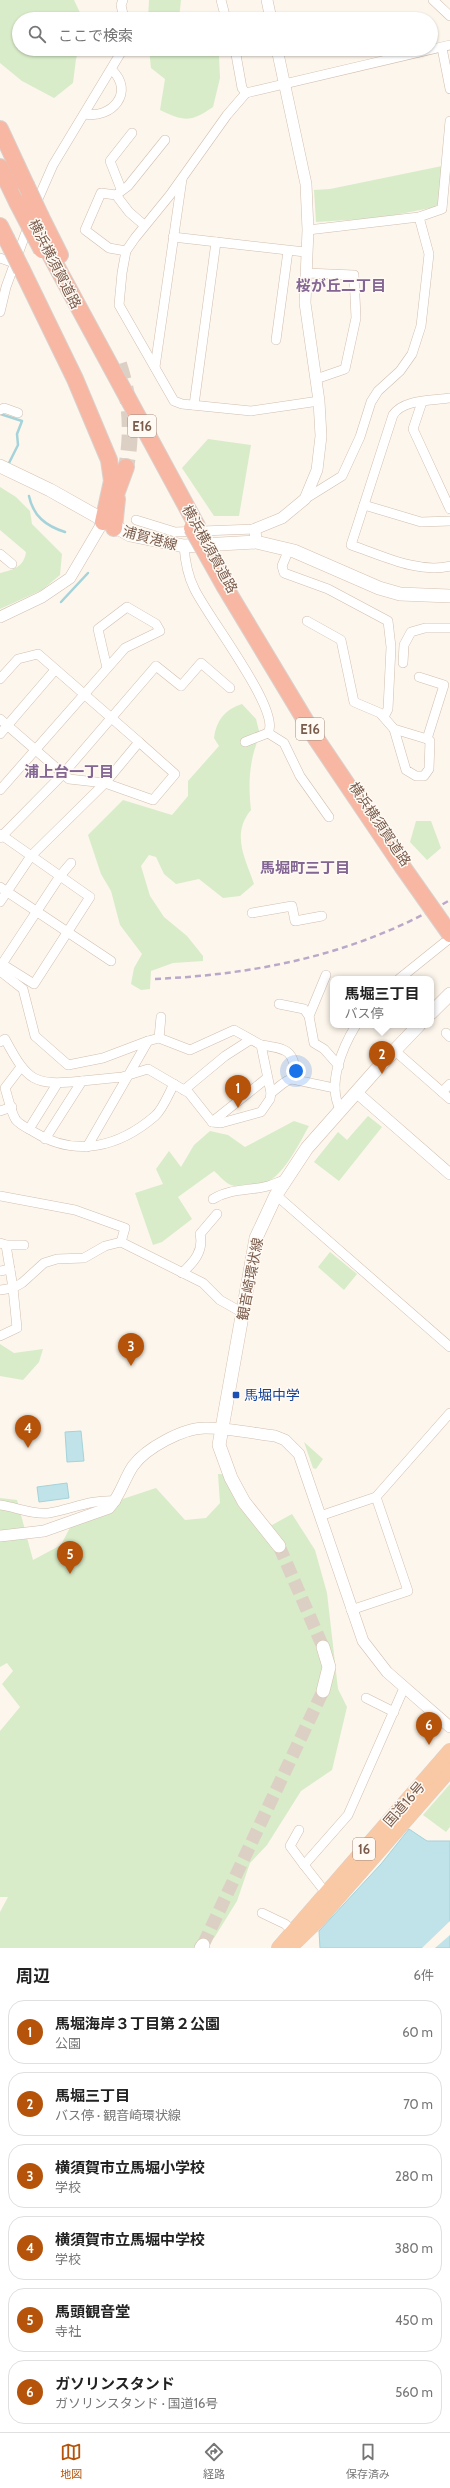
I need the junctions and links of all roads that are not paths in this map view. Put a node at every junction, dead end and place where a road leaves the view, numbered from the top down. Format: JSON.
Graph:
{"nodes":[{"id":1,"x":221,"y":0,"type":"edge"},
{"id":2,"x":267,"y":0,"type":"edge"},
{"id":3,"x":433,"y":0,"type":"edge"},
{"id":4,"x":120,"y":2,"type":"edge"},
{"id":5,"x":122,"y":12,"type":"edge"},
{"id":6,"x":224,"y":12,"type":"edge"},
{"id":7,"x":270,"y":12,"type":"edge"},
{"id":8,"x":450,"y":16,"type":"edge"},
{"id":9,"x":446,"y":47,"type":"edge"},
{"id":10,"x":119,"y":56,"type":"edge"},
{"id":11,"x":236,"y":56,"type":"edge"},
{"id":12,"x":279,"y":56,"type":"edge"},
{"id":13,"x":408,"y":56,"type":"edge"},
{"id":14,"x":112,"y":70,"type":"junction"},
{"id":15,"x":285,"y":85,"type":"junction"},
{"id":16,"x":450,"y":89,"type":"edge"},
{"id":17,"x":246,"y":93,"type":"junction"},
{"id":18,"x":85,"y":114,"type":"junction"},
{"id":19,"x":450,"y":121,"type":"edge"},
{"id":20,"x":0,"y":129,"type":"edge"},
{"id":21,"x":132,"y":133,"type":"dead end"},
{"id":22,"x":165,"y":140,"type":"dead end"},
{"id":23,"x":0,"y":155,"type":"edge"},
{"id":24,"x":0,"y":167,"type":"edge"},
{"id":25,"x":183,"y":176,"type":"junction"},
{"id":26,"x":119,"y":192,"type":"junction"},
{"id":27,"x":21,"y":195,"type":"junction"},
{"id":28,"x":419,"y":217,"type":"junction"},
{"id":29,"x":144,"y":225,"type":"junction"},
{"id":30,"x":308,"y":230,"type":"junction"},
{"id":31,"x":3,"y":232,"type":"edge"},
{"id":32,"x":173,"y":237,"type":"junction"},
{"id":33,"x":216,"y":242,"type":"junction"},
{"id":34,"x":126,"y":251,"type":"junction"},
{"id":35,"x":288,"y":251,"type":"junction"},
{"id":36,"x":306,"y":252,"type":"junction"},
{"id":37,"x":0,"y":258,"type":"edge"},
{"id":38,"x":18,"y":266,"type":"junction"},
{"id":39,"x":306,"y":272,"type":"junction"},
{"id":40,"x":0,"y":312,"type":"edge"},
{"id":41,"x":276,"y":340,"type":"dead end"},
{"id":42,"x":119,"y":364,"type":"tunnel mouth"},
{"id":43,"x":155,"y":367,"type":"junction"},
{"id":44,"x":316,"y":379,"type":"junction"},
{"id":45,"x":450,"y":398,"type":"edge"},
{"id":46,"x":319,"y":401,"type":"junction"},
{"id":47,"x":422,"y":402,"type":"junction"},
{"id":48,"x":194,"y":405,"type":"junction"},
{"id":49,"x":0,"y":410,"type":"edge"},
{"id":50,"x":18,"y":413,"type":"dead end"},
{"id":51,"x":0,"y":466,"type":"edge"},
{"id":52,"x":126,"y":467,"type":"tunnel mouth"},
{"id":53,"x":305,"y":499,"type":"junction"},
{"id":54,"x":364,"y":505,"type":"junction"},
{"id":55,"x":450,"y":509,"type":"edge"},
{"id":56,"x":136,"y":520,"type":"dead end"},
{"id":57,"x":450,"y":521,"type":"edge"},
{"id":58,"x":109,"y":525,"type":"junction"},
{"id":59,"x":256,"y":535,"type":"junction"},
{"id":60,"x":184,"y":546,"type":"junction"},
{"id":61,"x":289,"y":549,"type":"junction"},
{"id":62,"x":0,"y":554,"type":"edge"},
{"id":63,"x":12,"y":564,"type":"dead end"},
{"id":64,"x":450,"y":566,"type":"edge"},
{"id":65,"x":450,"y":596,"type":"edge"},
{"id":66,"x":0,"y":617,"type":"edge"},
{"id":67,"x":307,"y":621,"type":"dead end"},
{"id":68,"x":450,"y":628,"type":"edge"},
{"id":69,"x":404,"y":645,"type":"junction"},
{"id":70,"x":391,"y":647,"type":"junction"},
{"id":71,"x":403,"y":662,"type":"dead end"},
{"id":72,"x":107,"y":668,"type":"junction"},
{"id":73,"x":55,"y":670,"type":"junction"},
{"id":74,"x":419,"y":677,"type":"dead end"},
{"id":75,"x":0,"y":679,"type":"edge"},
{"id":76,"x":230,"y":688,"type":"dead end"},
{"id":77,"x":84,"y":694,"type":"junction"},
{"id":78,"x":384,"y":717,"type":"junction"},
{"id":79,"x":112,"y":719,"type":"junction"},
{"id":80,"x":0,"y":720,"type":"edge"},
{"id":81,"x":7,"y":726,"type":"junction"},
{"id":82,"x":394,"y":729,"type":"junction"},
{"id":83,"x":268,"y":733,"type":"junction"},
{"id":84,"x":0,"y":734,"type":"edge"},
{"id":85,"x":427,"y":739,"type":"junction"},
{"id":86,"x":139,"y":742,"type":"junction"},
{"id":87,"x":245,"y":742,"type":"dead end"},
{"id":88,"x":35,"y":750,"type":"junction"},
{"id":89,"x":63,"y":774,"type":"junction"},
{"id":90,"x":105,"y":783,"type":"junction"},
{"id":91,"x":0,"y":790,"type":"edge"},
{"id":92,"x":329,"y":817,"type":"dead end"},
{"id":93,"x":1,"y":836,"type":"edge"},
{"id":94,"x":31,"y":856,"type":"junction"},
{"id":95,"x":71,"y":864,"type":"dead end"},
{"id":96,"x":404,"y":864,"type":"junction"},
{"id":97,"x":60,"y":876,"type":"junction"},
{"id":98,"x":4,"y":889,"type":"edge"},
{"id":99,"x":0,"y":902,"type":"edge"},
{"id":100,"x":37,"y":911,"type":"junction"},
{"id":101,"x":252,"y":913,"type":"dead end"},
{"id":102,"x":322,"y":916,"type":"dead end"},
{"id":103,"x":450,"y":926,"type":"edge"},
{"id":104,"x":67,"y":932,"type":"junction"},
{"id":105,"x":450,"y":934,"type":"edge"},
{"id":106,"x":450,"y":938,"type":"edge"},
{"id":107,"x":111,"y":961,"type":"dead end"},
{"id":108,"x":1,"y":967,"type":"edge"},
{"id":109,"x":326,"y":975,"type":"dead end"},
{"id":110,"x":403,"y":976,"type":"edge"},
{"id":111,"x":450,"y":994,"type":"edge"},
{"id":112,"x":279,"y":1004,"type":"dead end"},
{"id":113,"x":434,"y":1010,"type":"edge"},
{"id":114,"x":309,"y":1016,"type":"junction"},
{"id":115,"x":161,"y":1017,"type":"dead end"},
{"id":116,"x":354,"y":1028,"type":"edge"},
{"id":117,"x":416,"y":1028,"type":"edge"},
{"id":118,"x":159,"y":1038,"type":"junction"},
{"id":119,"x":250,"y":1040,"type":"junction"},
{"id":120,"x":148,"y":1041,"type":"junction"},
{"id":121,"x":0,"y":1042,"type":"edge"},
{"id":122,"x":262,"y":1045,"type":"junction"},
{"id":123,"x":394,"y":1050,"type":"junction"},
{"id":124,"x":339,"y":1066,"type":"junction"},
{"id":125,"x":21,"y":1068,"type":"junction"},
{"id":126,"x":130,"y":1073,"type":"junction"},
{"id":127,"x":267,"y":1078,"type":"junction"},
{"id":128,"x":296,"y":1078,"type":"junction"},
{"id":129,"x":82,"y":1081,"type":"junction"},
{"id":130,"x":57,"y":1084,"type":"junction"},
{"id":131,"x":174,"y":1084,"type":"junction"},
{"id":132,"x":450,"y":1084,"type":"edge"},
{"id":133,"x":334,"y":1088,"type":"junction"},
{"id":134,"x":184,"y":1090,"type":"junction"},
{"id":135,"x":356,"y":1092,"type":"junction"},
{"id":136,"x":442,"y":1092,"type":"junction"},
{"id":137,"x":271,"y":1093,"type":"junction"},
{"id":138,"x":450,"y":1099,"type":"edge"},
{"id":139,"x":12,"y":1107,"type":"junction"},
{"id":140,"x":340,"y":1109,"type":"junction"},
{"id":141,"x":0,"y":1111,"type":"edge"},
{"id":142,"x":212,"y":1122,"type":"junction"},
{"id":143,"x":29,"y":1129,"type":"junction"},
{"id":144,"x":45,"y":1139,"type":"junction"},
{"id":145,"x":87,"y":1147,"type":"junction"},
{"id":146,"x":450,"y":1174,"type":"edge"},
{"id":147,"x":286,"y":1180,"type":"junction"},
{"id":148,"x":276,"y":1195,"type":"junction"},
{"id":149,"x":0,"y":1196,"type":"edge"},
{"id":150,"x":213,"y":1199,"type":"dead end"},
{"id":151,"x":217,"y":1214,"type":"dead end"},
{"id":152,"x":121,"y":1242,"type":"junction"},
{"id":153,"x":3,"y":1244,"type":"edge"},
{"id":154,"x":24,"y":1245,"type":"dead end"},
{"id":155,"x":10,"y":1269,"type":"junction"},
{"id":156,"x":0,"y":1271,"type":"edge"},
{"id":157,"x":182,"y":1273,"type":"junction"},
{"id":158,"x":13,"y":1288,"type":"junction"},
{"id":159,"x":0,"y":1290,"type":"edge"},
{"id":160,"x":243,"y":1312,"type":"junction"},
{"id":161,"x":0,"y":1336,"type":"edge"},
{"id":162,"x":450,"y":1347,"type":"edge"},
{"id":163,"x":450,"y":1412,"type":"edge"},
{"id":164,"x":221,"y":1429,"type":"junction"},
{"id":165,"x":376,"y":1497,"type":"junction"},
{"id":166,"x":116,"y":1501,"type":"junction"},
{"id":167,"x":0,"y":1504,"type":"edge"},
{"id":168,"x":320,"y":1516,"type":"junction"},
{"id":169,"x":0,"y":1536,"type":"edge"},
{"id":170,"x":279,"y":1546,"type":"tunnel mouth"},
{"id":171,"x":351,"y":1610,"type":"junction"},
{"id":172,"x":323,"y":1647,"type":"tunnel mouth"},
{"id":173,"x":404,"y":1688,"type":"junction"},
{"id":174,"x":323,"y":1691,"type":"tunnel mouth"},
{"id":175,"x":366,"y":1698,"type":"dead end"},
{"id":176,"x":394,"y":1712,"type":"junction"},
{"id":177,"x":450,"y":1727,"type":"edge"},
{"id":178,"x":450,"y":1751,"type":"edge"},
{"id":179,"x":450,"y":1769,"type":"edge"},
{"id":180,"x":299,"y":1830,"type":"dead end"},
{"id":181,"x":304,"y":1865,"type":"junction"},
{"id":182,"x":326,"y":1893,"type":"junction"},
{"id":183,"x":262,"y":1913,"type":"dead end"},
{"id":184,"x":292,"y":1931,"type":"junction"},
{"id":185,"x":279,"y":1948,"type":"edge"},
{"id":186,"x":289,"y":1948,"type":"edge"}],
"edges":[{"from":1,"to":6,"type":"street"},
{"from":2,"to":7,"type":"street"},
{"from":3,"to":8,"type":"street"},
{"from":4,"to":5,"type":"street"},
{"from":9,"to":16,"type":"street"},
{"from":10,"to":14,"type":"street"},
{"from":11,"to":17,"type":"street"},
{"from":12,"to":15,"type":"street"},
{"from":13,"to":15,"type":"street"},
{"from":14,"to":18,"type":"street"},
{"from":14,"to":18,"type":"street"},
{"from":15,"to":17,"type":"street"},
{"from":15,"to":30,"type":"street"},
{"from":17,"to":25,"type":"street"},
{"from":18,"to":38,"type":"street"},
{"from":19,"to":28,"type":"street"},
{"from":20,"to":27,"type":"highway"},
{"from":21,"to":26,"type":"street"},
{"from":22,"to":26,"type":"street"},
{"from":23,"to":27,"type":"highway","name":"横浜横須賀道路","number":"E16"},
{"from":24,"to":27,"type":"highway","name":"横浜横須賀道路","number":"E16"},
{"from":25,"to":29,"type":"street"},
{"from":25,"to":32,"type":"street"},
{"from":26,"to":29,"type":"street"},
{"from":26,"to":34,"type":"street"},
{"from":27,"to":42,"type":"highway","bridge":true},
{"from":27,"to":96,"type":"highway","name":"横浜横須賀道路","number":"E16"},
{"from":28,"to":30,"type":"street"},
{"from":28,"to":53,"type":"street"},
{"from":29,"to":34,"type":"street"},
{"from":30,"to":36,"type":"street"},
{"from":31,"to":38,"type":"highway","bridge":true},
{"from":32,"to":33,"type":"street"},
{"from":32,"to":43,"type":"street"},
{"from":33,"to":35,"type":"street"},
{"from":33,"to":48,"type":"street"},
{"from":34,"to":43,"type":"street"},
{"from":35,"to":36,"type":"street"},
{"from":35,"to":41,"type":"street"},
{"from":36,"to":39,"type":"street"},
{"from":37,"to":38,"type":"street"},
{"from":38,"to":40,"type":"street"},
{"from":38,"to":58,"type":"highway"},
{"from":39,"to":44,"type":"street"},
{"from":39,"to":44,"type":"street"},
{"from":43,"to":48,"type":"street"},
{"from":44,"to":46,"type":"street"},
{"from":45,"to":47,"type":"street"},
{"from":46,"to":48,"type":"street"},
{"from":46,"to":53,"type":"street"},
{"from":47,"to":54,"type":"street"},
{"from":47,"to":55,"type":"street"},
{"from":49,"to":50,"type":"street"},
{"from":51,"to":58,"type":"main road","name":"浦賀港線"},
{"from":52,"to":58,"type":"highway"},
{"from":53,"to":59,"type":"street"},
{"from":54,"to":57,"type":"street"},
{"from":54,"to":64,"type":"street"},
{"from":56,"to":59,"type":"street"},
{"from":58,"to":60,"type":"main road","name":"浦賀港線"},
{"from":58,"to":66,"type":"street"},
{"from":59,"to":60,"type":"main road","name":"浦賀港線"},
{"from":59,"to":61,"type":"main road","name":"浦賀港線"},
{"from":60,"to":83,"type":"street"},
{"from":61,"to":65,"type":"main road","name":"浦賀港線"},
{"from":61,"to":70,"type":"street"},
{"from":62,"to":63,"type":"street"},
{"from":67,"to":78,"type":"street"},
{"from":68,"to":69,"type":"street"},
{"from":69,"to":70,"type":"street"},
{"from":69,"to":71,"type":"street"},
{"from":70,"to":78,"type":"street"},
{"from":72,"to":72,"type":"street"},
{"from":72,"to":77,"type":"street"},
{"from":73,"to":75,"type":"street"},
{"from":73,"to":77,"type":"street"},
{"from":73,"to":81,"type":"street"},
{"from":74,"to":85,"type":"street"},
{"from":76,"to":79,"type":"street"},
{"from":77,"to":79,"type":"street"},
{"from":77,"to":88,"type":"street"},
{"from":78,"to":82,"type":"street"},
{"from":79,"to":86,"type":"street"},
{"from":79,"to":89,"type":"street"},
{"from":80,"to":81,"type":"street"},
{"from":81,"to":84,"type":"street"},
{"from":81,"to":88,"type":"street"},
{"from":82,"to":85,"type":"street"},
{"from":82,"to":85,"type":"street"},
{"from":83,"to":87,"type":"street"},
{"from":83,"to":92,"type":"street"},
{"from":86,"to":90,"type":"street"},
{"from":86,"to":90,"type":"street"},
{"from":88,"to":89,"type":"street"},
{"from":88,"to":91,"type":"street"},
{"from":89,"to":90,"type":"street"},
{"from":89,"to":93,"type":"street"},
{"from":90,"to":94,"type":"street"},
{"from":93,"to":94,"type":"street"},
{"from":94,"to":97,"type":"street"},
{"from":94,"to":98,"type":"street"},
{"from":95,"to":97,"type":"street"},
{"from":96,"to":103,"type":"highway","name":"横浜横須賀道路","number":"E16"},
{"from":96,"to":105,"type":"highway","name":"横浜横須賀道路","number":"E16","bridge":true},
{"from":97,"to":100,"type":"street"},
{"from":97,"to":104,"type":"street"},
{"from":98,"to":99,"type":"street"},
{"from":98,"to":100,"type":"street"},
{"from":100,"to":104,"type":"street"},
{"from":100,"to":108,"type":"street"},
{"from":101,"to":102,"type":"street"},
{"from":104,"to":107,"type":"street"},
{"from":104,"to":108,"type":"street"},
{"from":106,"to":110,"type":"street"},
{"from":108,"to":120,"type":"street"},
{"from":109,"to":114,"type":"street"},
{"from":111,"to":113,"type":"main road"},
{"from":112,"to":114,"type":"street"},
{"from":114,"to":124,"type":"street"},
{"from":115,"to":118,"type":"street"},
{"from":116,"to":124,"type":"street"},
{"from":117,"to":123,"type":"main road","name":"観音崎環状線"},
{"from":118,"to":119,"type":"street"},
{"from":118,"to":120,"type":"street"},
{"from":119,"to":122,"type":"street"},
{"from":119,"to":134,"type":"street"},
{"from":120,"to":126,"type":"street"},
{"from":121,"to":125,"type":"street"},
{"from":122,"to":127,"type":"street"},
{"from":122,"to":128,"type":"street"},
{"from":123,"to":135,"type":"main road","name":"観音崎環状線"},
{"from":123,"to":136,"type":"street"},
{"from":124,"to":133,"type":"street"},
{"from":125,"to":130,"type":"street"},
{"from":125,"to":139,"type":"street"},
{"from":126,"to":129,"type":"street"},
{"from":126,"to":131,"type":"street"},
{"from":126,"to":145,"type":"street"},
{"from":127,"to":137,"type":"street"},
{"from":127,"to":142,"type":"street"},
{"from":128,"to":133,"type":"street"},
{"from":128,"to":137,"type":"street"},
{"from":129,"to":130,"type":"street"},
{"from":129,"to":144,"type":"street"},
{"from":130,"to":143,"type":"street"},
{"from":131,"to":134,"type":"street"},
{"from":131,"to":145,"type":"street"},
{"from":132,"to":136,"type":"street"},
{"from":133,"to":140,"type":"street"},
{"from":134,"to":142,"type":"street"},
{"from":135,"to":140,"type":"main road","name":"観音崎環状線"},
{"from":135,"to":146,"type":"street"},
{"from":136,"to":138,"type":"street"},
{"from":137,"to":142,"type":"street"},
{"from":139,"to":141,"type":"street"},
{"from":139,"to":143,"type":"street"},
{"from":140,"to":147,"type":"main road","name":"観音崎環状線"},
{"from":143,"to":144,"type":"street"},
{"from":144,"to":145,"type":"street"},
{"from":147,"to":148,"type":"main road","name":"観音崎環状線"},
{"from":147,"to":150,"type":"street"},
{"from":148,"to":160,"type":"main road","name":"観音崎環状線"},
{"from":148,"to":162,"type":"street"},
{"from":149,"to":152,"type":"street"},
{"from":151,"to":157,"type":"street"},
{"from":152,"to":157,"type":"street"},
{"from":152,"to":158,"type":"street"},
{"from":153,"to":154,"type":"street"},
{"from":153,"to":155,"type":"street"},
{"from":155,"to":156,"type":"street"},
{"from":155,"to":158,"type":"street"},
{"from":157,"to":160,"type":"street"},
{"from":158,"to":159,"type":"street"},
{"from":158,"to":161,"type":"street"},
{"from":160,"to":164,"type":"main road","name":"観音崎環状線"},
{"from":163,"to":165,"type":"street"},
{"from":164,"to":166,"type":"street"},
{"from":164,"to":168,"type":"street"},
{"from":164,"to":170,"type":"main road","name":"観音崎環状線"},
{"from":165,"to":168,"type":"street"},
{"from":165,"to":171,"type":"street"},
{"from":166,"to":167,"type":"street"},
{"from":166,"to":169,"type":"street"},
{"from":168,"to":171,"type":"street"},
{"from":171,"to":173,"type":"street"},
{"from":172,"to":174,"type":"main road"},
{"from":173,"to":176,"type":"street"},
{"from":173,"to":177,"type":"street"},
{"from":175,"to":176,"type":"street"},
{"from":176,"to":181,"type":"street"},
{"from":178,"to":182,"type":"highway","name":"国道16号","number":"16"},
{"from":179,"to":186,"type":"highway","name":"国道16号","number":"16"},
{"from":180,"to":181,"type":"street"},
{"from":181,"to":182,"type":"street"},
{"from":182,"to":184,"type":"highway","name":"国道16号","number":"16"},
{"from":183,"to":184,"type":"street"},
{"from":184,"to":185,"type":"highway","name":"国道16号","number":"16"}]}
